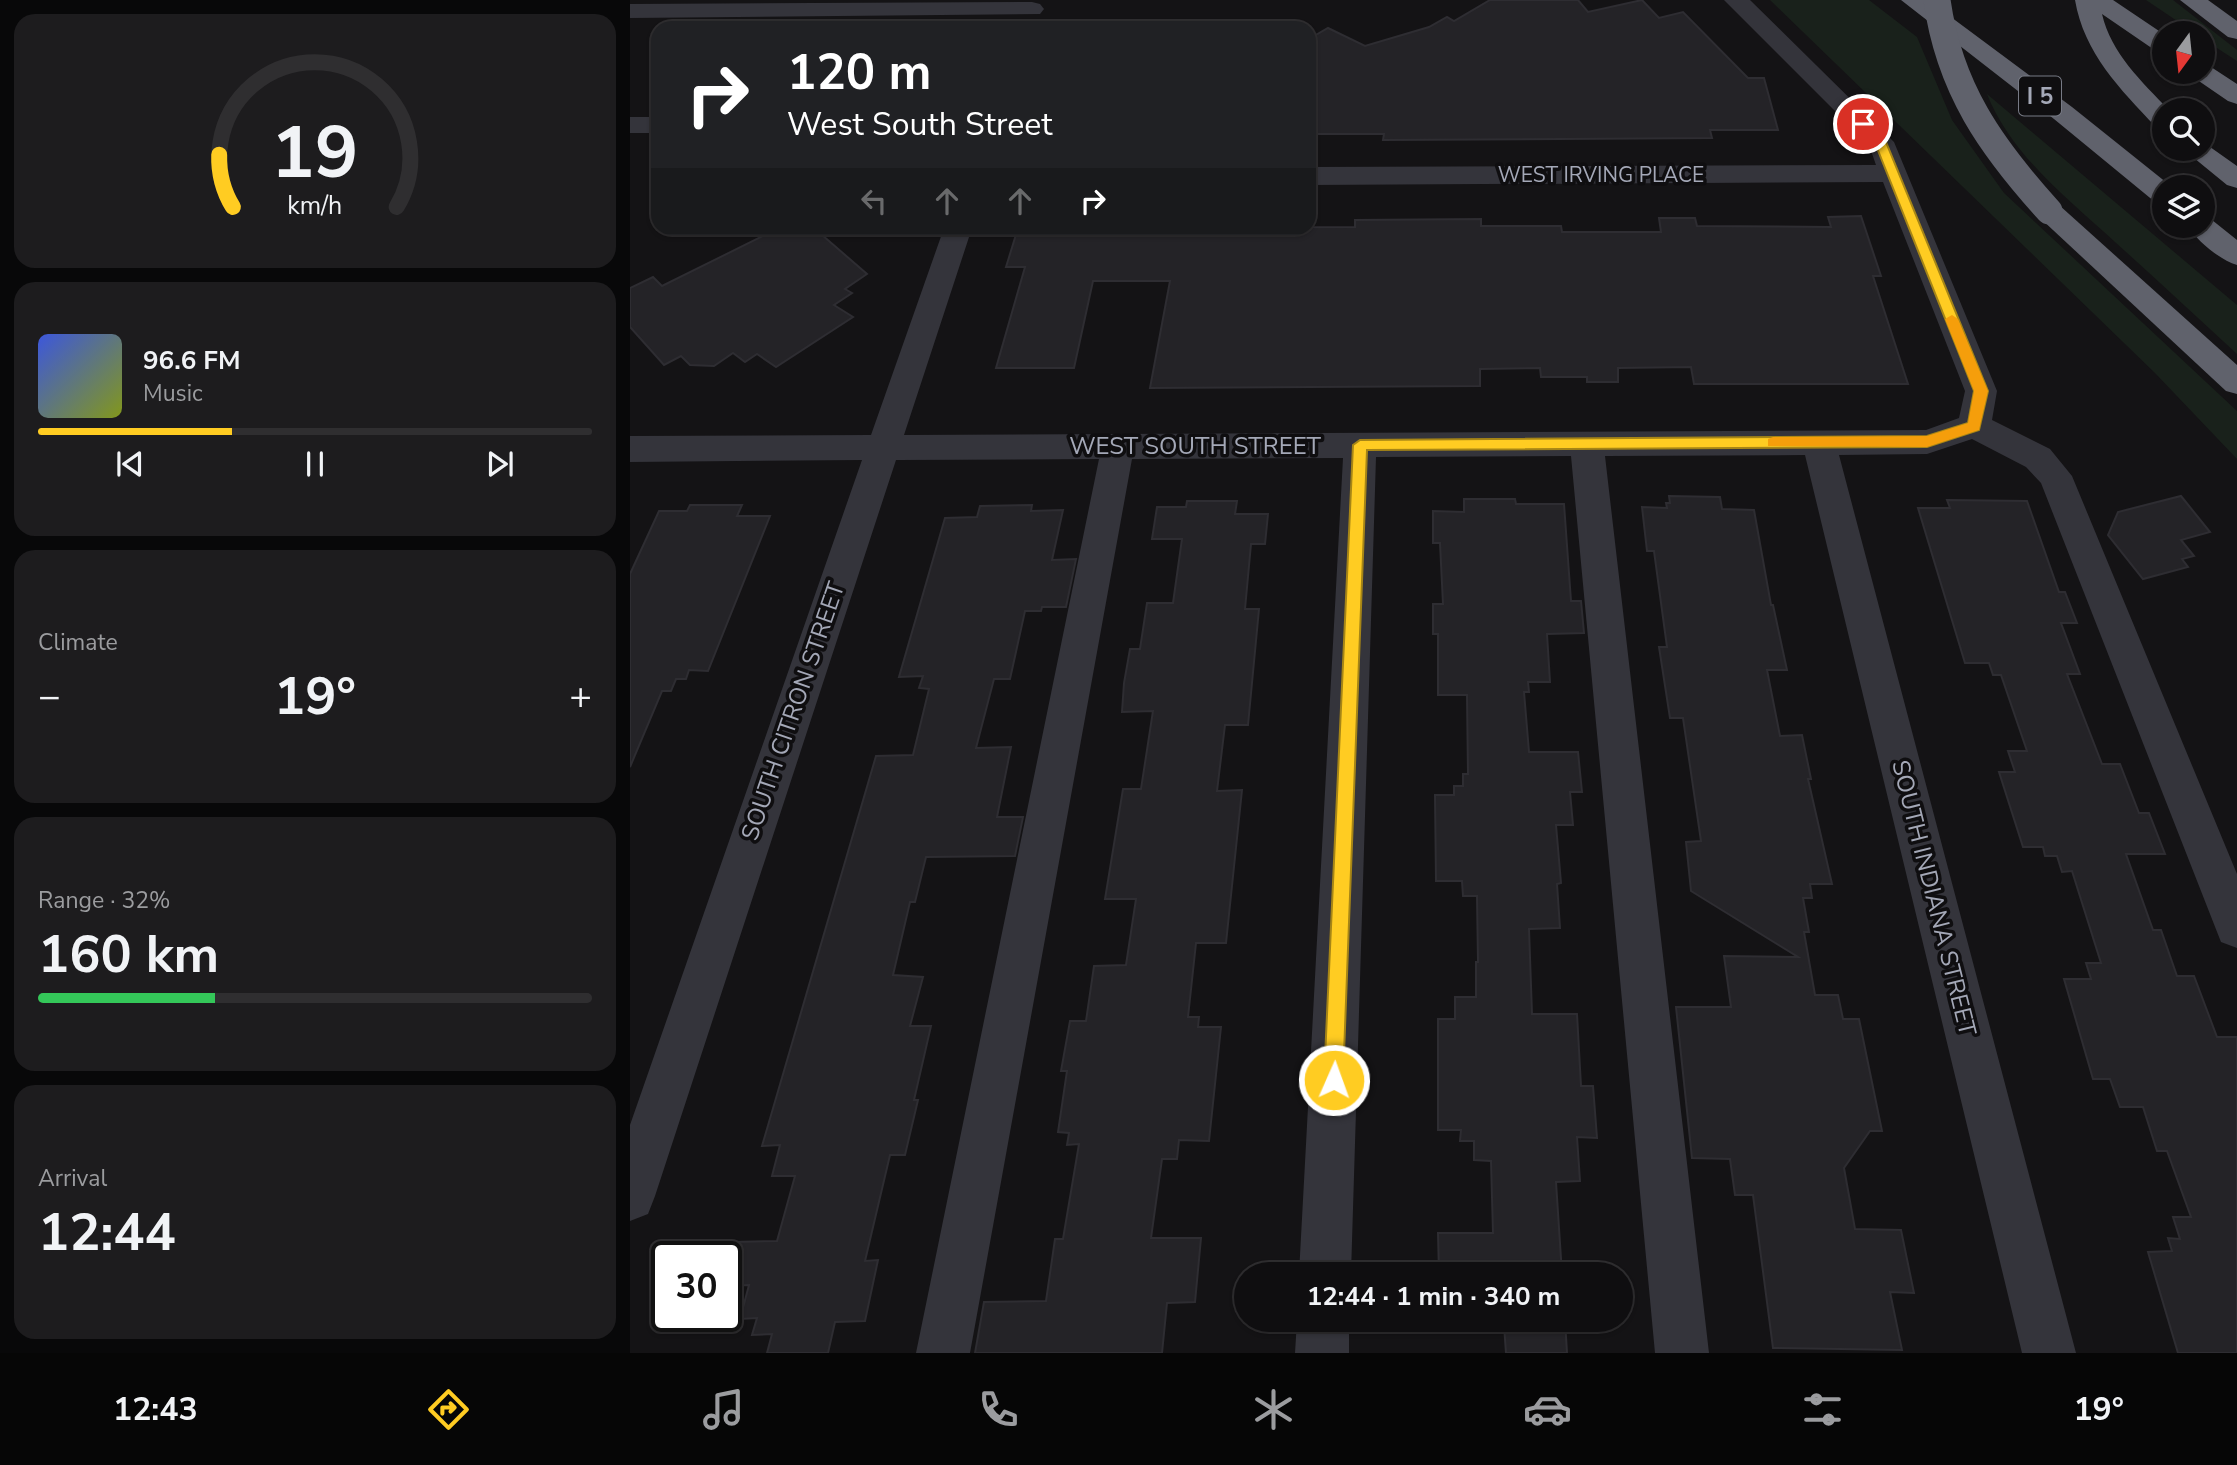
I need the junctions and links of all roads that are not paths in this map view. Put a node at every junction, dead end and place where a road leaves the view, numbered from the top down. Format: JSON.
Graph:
{"nodes":[{"id":1,"x":1736,"y":0,"type":"edge"},
{"id":2,"x":1913,"y":0,"type":"edge"},
{"id":3,"x":1937,"y":0,"type":"edge"},
{"id":4,"x":2087,"y":0,"type":"edge"},
{"id":5,"x":2097,"y":0,"type":"edge"},
{"id":6,"x":2192,"y":0,"type":"edge"},
{"id":7,"x":630,"y":11,"type":"edge"},
{"id":8,"x":1031,"y":12,"type":"edge"},
{"id":9,"x":2237,"y":32,"type":"edge"},
{"id":10,"x":2152,"y":37,"type":"edge"},
{"id":11,"x":2216,"y":82,"type":"edge"},
{"id":12,"x":2237,"y":96,"type":"edge"},
{"id":13,"x":2152,"y":106,"type":"edge"},
{"id":14,"x":630,"y":125,"type":"edge"},
{"id":15,"x":651,"y":125,"type":"edge"},
{"id":16,"x":2213,"y":161,"type":"edge"},
{"id":17,"x":1893,"y":173,"type":"junction"},
{"id":18,"x":1316,"y":176,"type":"edge"},
{"id":19,"x":2237,"y":179,"type":"edge"},
{"id":20,"x":2152,"y":185,"type":"edge"},
{"id":21,"x":956,"y":235,"type":"edge"},
{"id":22,"x":2215,"y":237,"type":"edge"},
{"id":23,"x":2237,"y":255,"type":"edge"},
{"id":24,"x":2237,"y":383,"type":"edge"},
{"id":25,"x":1974,"y":426,"type":"junction"},
{"id":26,"x":1819,"y":442,"type":"junction"},
{"id":27,"x":1587,"y":444,"type":"junction"},
{"id":28,"x":1360,"y":445,"type":"junction"},
{"id":29,"x":1118,"y":446,"type":"junction"},
{"id":30,"x":881,"y":447,"type":"junction"},
{"id":31,"x":634,"y":457,"type":"edge"},
{"id":32,"x":2237,"y":927,"type":"edge"},
{"id":33,"x":630,"y":1196,"type":"edge"},
{"id":34,"x":1326,"y":1262,"type":"edge"},
{"id":35,"x":1323,"y":1332,"type":"edge"},
{"id":36,"x":943,"y":1353,"type":"edge"},
{"id":37,"x":1322,"y":1353,"type":"edge"},
{"id":38,"x":1682,"y":1353,"type":"edge"},
{"id":39,"x":2049,"y":1353,"type":"edge"}],
"edges":[{"from":1,"to":17,"type":"street"},
{"from":2,"to":20,"type":"highway","number":"I 5"},
{"from":3,"to":24,"type":"highway","bridge":true},
{"from":4,"to":13,"type":"highway"},
{"from":5,"to":10,"type":"highway"},
{"from":6,"to":9,"type":"highway"},
{"from":7,"to":8,"type":"street"},
{"from":11,"to":12,"type":"highway"},
{"from":14,"to":15,"type":"street"},
{"from":16,"to":19,"type":"highway"},
{"from":17,"to":18,"type":"street","name":"WEST IRVING PLACE"},
{"from":17,"to":25,"type":"street"},
{"from":21,"to":30,"type":"street","name":"SOUTH CITRON STREET"},
{"from":22,"to":23,"type":"highway"},
{"from":25,"to":26,"type":"street","name":"WEST SOUTH STREET"},
{"from":25,"to":32,"type":"street"},
{"from":26,"to":27,"type":"street","name":"WEST SOUTH STREET"},
{"from":26,"to":39,"type":"street","name":"SOUTH INDIANA STREET"},
{"from":27,"to":28,"type":"street","name":"WEST SOUTH STREET"},
{"from":27,"to":38,"type":"street"},
{"from":28,"to":29,"type":"street","name":"WEST SOUTH STREET"},
{"from":28,"to":34,"type":"street"},
{"from":29,"to":30,"type":"street","name":"WEST SOUTH STREET"},
{"from":29,"to":36,"type":"street"},
{"from":30,"to":31,"type":"street","name":"WEST SOUTH STREET"},
{"from":30,"to":33,"type":"street","name":"SOUTH CITRON STREET"},
{"from":35,"to":37,"type":"street"}]}
